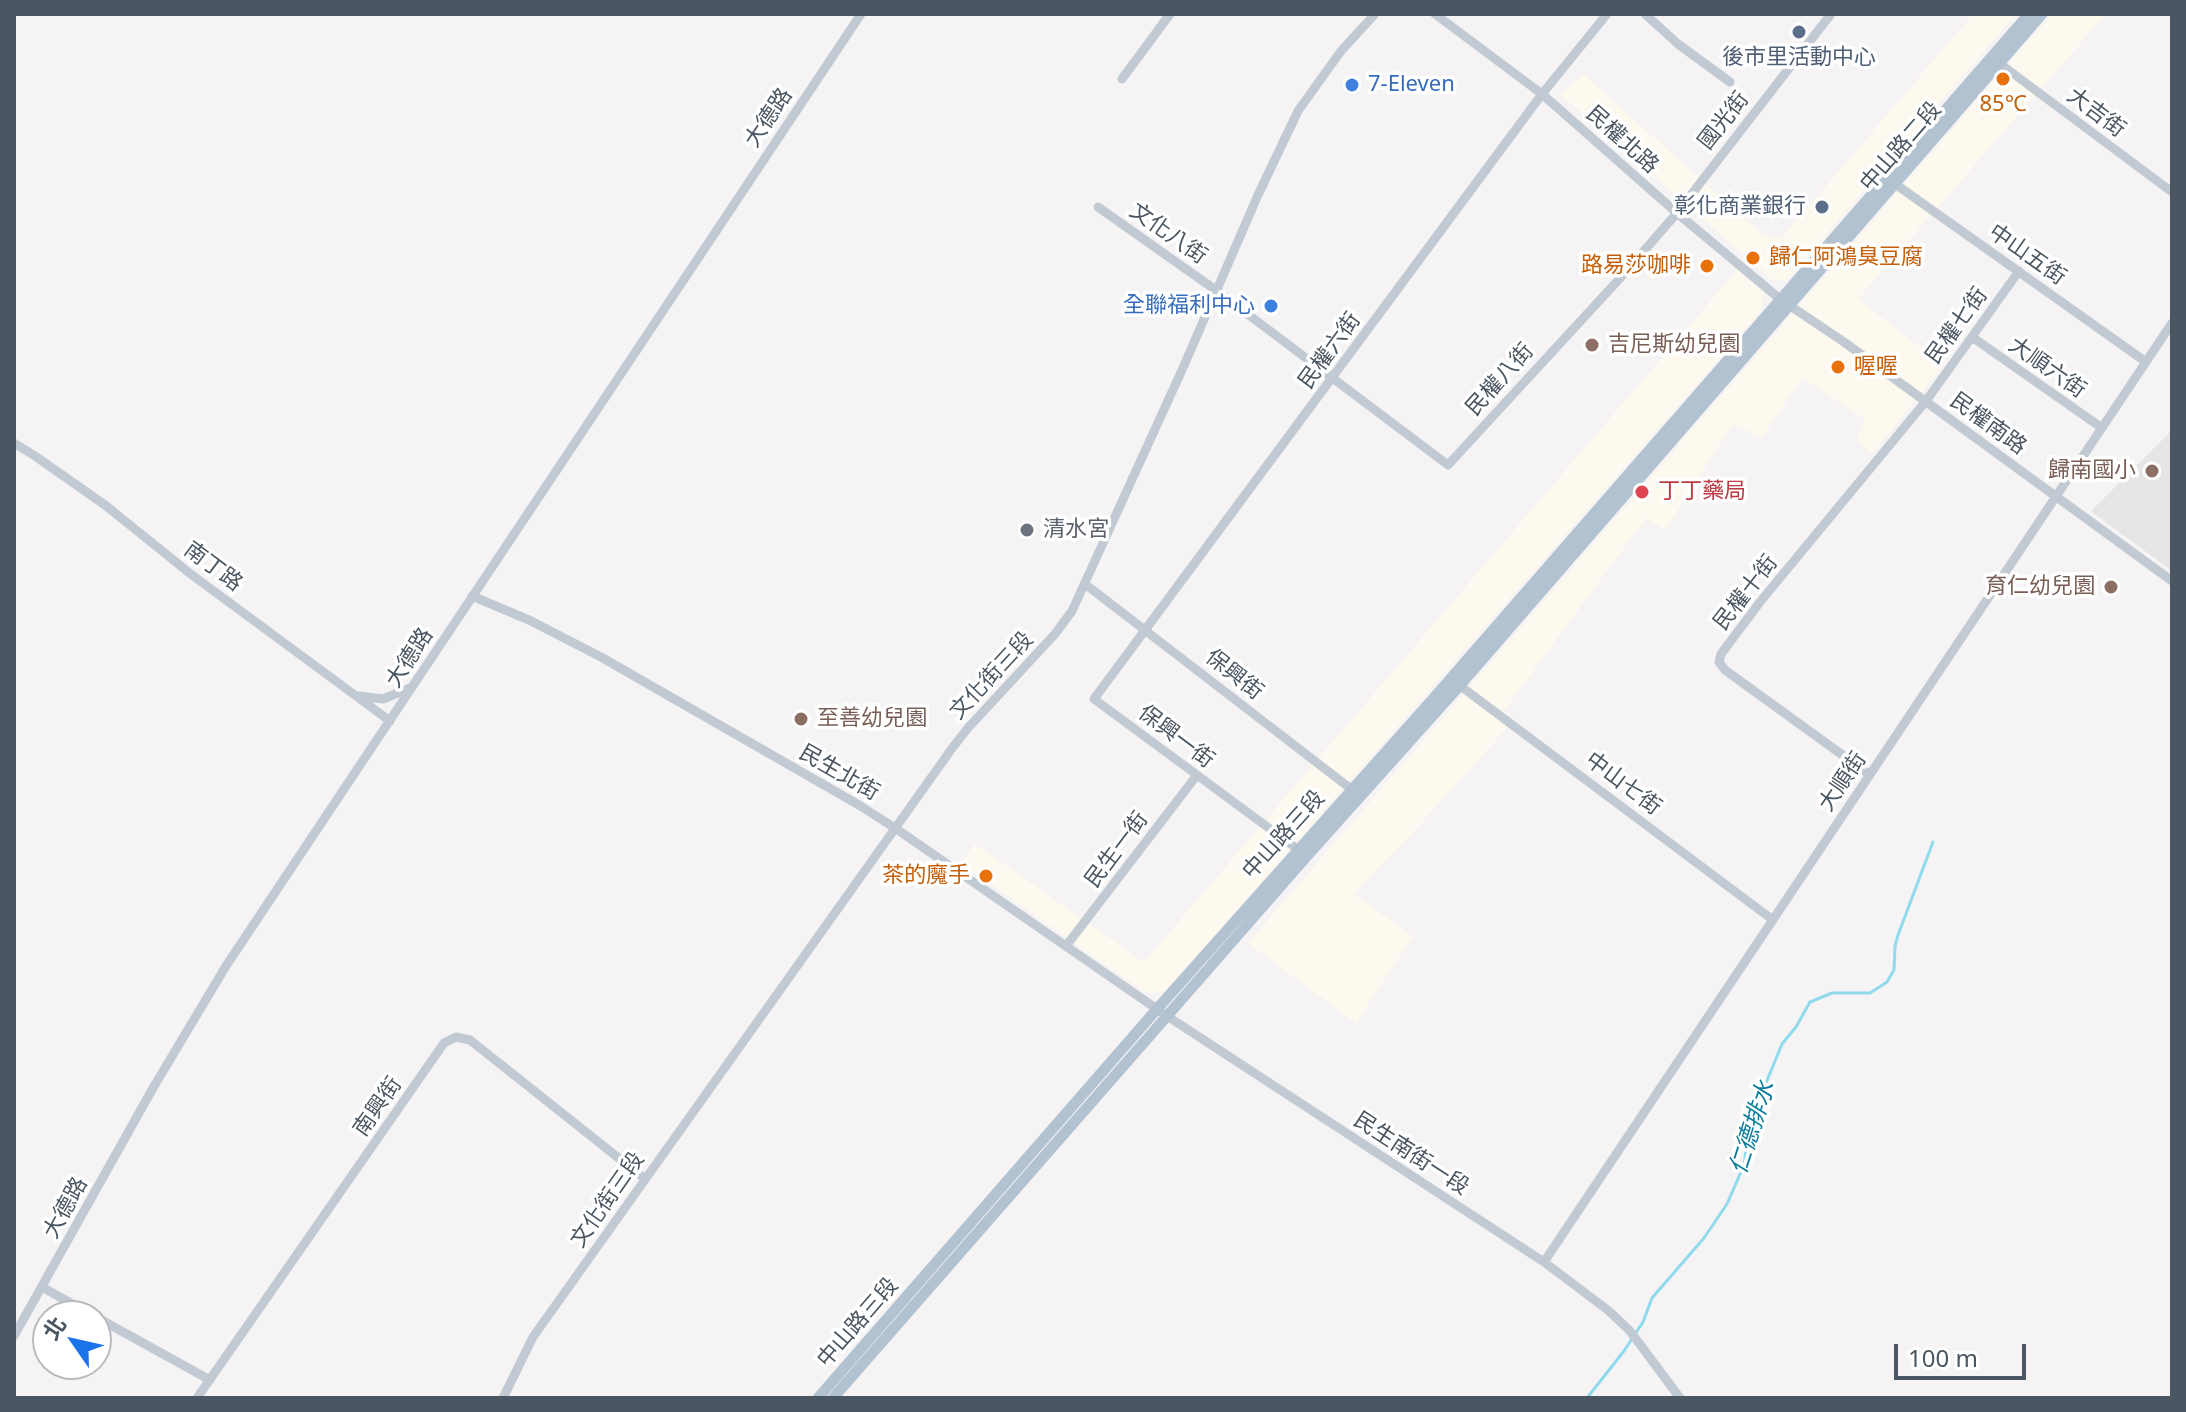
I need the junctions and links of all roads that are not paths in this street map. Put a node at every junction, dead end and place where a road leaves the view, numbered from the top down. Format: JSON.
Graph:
{"nodes":[{"id":1,"x":861,"y":14,"type":"edge"},
{"id":2,"x":1170,"y":14,"type":"edge"},
{"id":3,"x":1375,"y":14,"type":"edge"},
{"id":4,"x":1435,"y":14,"type":"edge"},
{"id":5,"x":1607,"y":14,"type":"edge"},
{"id":6,"x":1645,"y":14,"type":"edge"},
{"id":7,"x":1831,"y":14,"type":"edge"},
{"id":8,"x":2029,"y":14,"type":"edge"},
{"id":9,"x":2042,"y":14,"type":"edge"},
{"id":10,"x":1999,"y":63,"type":"junction"},
{"id":11,"x":1122,"y":79,"type":"dead end"},
{"id":12,"x":1730,"y":82,"type":"dead end"},
{"id":13,"x":1542,"y":94,"type":"junction"},
{"id":14,"x":1890,"y":181,"type":"junction"},
{"id":15,"x":2172,"y":192,"type":"edge"},
{"id":16,"x":1098,"y":207,"type":"dead end"},
{"id":17,"x":1677,"y":213,"type":"junction"},
{"id":18,"x":2019,"y":271,"type":"junction"},
{"id":19,"x":1217,"y":291,"type":"junction"},
{"id":20,"x":1785,"y":302,"type":"junction"},
{"id":21,"x":2172,"y":323,"type":"edge"},
{"id":22,"x":1972,"y":337,"type":"junction"},
{"id":23,"x":2146,"y":362,"type":"junction"},
{"id":24,"x":1333,"y":378,"type":"junction"},
{"id":25,"x":1926,"y":401,"type":"junction"},
{"id":26,"x":2102,"y":428,"type":"junction"},
{"id":27,"x":14,"y":443,"type":"edge"},
{"id":28,"x":2056,"y":496,"type":"junction"},
{"id":29,"x":2172,"y":581,"type":"edge"},
{"id":30,"x":1085,"y":584,"type":"junction"},
{"id":31,"x":472,"y":596,"type":"junction"},
{"id":32,"x":1147,"y":630,"type":"junction"},
{"id":33,"x":1456,"y":682,"type":"junction"},
{"id":34,"x":412,"y":687,"type":"junction"},
{"id":35,"x":350,"y":693,"type":"junction"},
{"id":36,"x":390,"y":721,"type":"junction"},
{"id":37,"x":1197,"y":775,"type":"junction"},
{"id":38,"x":1870,"y":775,"type":"junction"},
{"id":39,"x":1356,"y":793,"type":"junction"},
{"id":40,"x":895,"y":828,"type":"junction"},
{"id":41,"x":1302,"y":853,"type":"junction"},
{"id":42,"x":1773,"y":920,"type":"junction"},
{"id":43,"x":1066,"y":946,"type":"junction"},
{"id":44,"x":1162,"y":1012,"type":"junction"},
{"id":45,"x":645,"y":1179,"type":"junction"},
{"id":46,"x":1544,"y":1262,"type":"junction"},
{"id":47,"x":42,"y":1287,"type":"junction"},
{"id":48,"x":66,"y":1300,"type":"edge"},
{"id":49,"x":112,"y":1325,"type":"edge"},
{"id":50,"x":14,"y":1336,"type":"edge"},
{"id":51,"x":210,"y":1380,"type":"junction"},
{"id":52,"x":197,"y":1398,"type":"edge"},
{"id":53,"x":503,"y":1398,"type":"edge"},
{"id":54,"x":818,"y":1398,"type":"edge"},
{"id":55,"x":833,"y":1398,"type":"edge"},
{"id":56,"x":1680,"y":1398,"type":"edge"}],
"edges":[{"from":1,"to":31,"type":"street","name":"大德路"},
{"from":2,"to":11,"type":"street"},
{"from":3,"to":19,"type":"street","name":"文化街三段"},
{"from":4,"to":13,"type":"street","name":"民權北路"},
{"from":5,"to":13,"type":"street","name":"民權六街"},
{"from":6,"to":12,"type":"street"},
{"from":7,"to":17,"type":"street","name":"國光街"},
{"from":8,"to":14,"type":"main road","name":"中山路二段"},
{"from":9,"to":10,"type":"main road","name":"中山路二段"},
{"from":10,"to":14,"type":"main road","name":"中山路二段"},
{"from":10,"to":15,"type":"street","name":"大吉街"},
{"from":13,"to":17,"type":"street","name":"民權北路"},
{"from":13,"to":24,"type":"street","name":"民權六街"},
{"from":14,"to":18,"type":"street","name":"中山五街"},
{"from":14,"to":20,"type":"main road","name":"中山路二段"},
{"from":16,"to":19,"type":"street","name":"文化八街"},
{"from":17,"to":20,"type":"street","name":"民權北路"},
{"from":17,"to":24,"type":"street","name":"民權八街"},
{"from":18,"to":22,"type":"street","name":"民權七街"},
{"from":18,"to":23,"type":"street","name":"中山五街"},
{"from":19,"to":24,"type":"street","name":"文化八街"},
{"from":19,"to":30,"type":"street","name":"文化街三段"},
{"from":20,"to":25,"type":"street","name":"民權南路"},
{"from":20,"to":33,"type":"main road","name":"中山路三段"},
{"from":21,"to":23,"type":"street","name":"大順街"},
{"from":22,"to":25,"type":"street","name":"民權七街"},
{"from":22,"to":26,"type":"street","name":"大順六街"},
{"from":23,"to":26,"type":"street","name":"大順街"},
{"from":24,"to":32,"type":"street","name":"民權六街"},
{"from":25,"to":28,"type":"street","name":"民權南路"},
{"from":25,"to":38,"type":"street","name":"民權十街"},
{"from":26,"to":28,"type":"street","name":"大順街"},
{"from":27,"to":35,"type":"street","name":"南丁路"},
{"from":28,"to":29,"type":"street","name":"民權南路"},
{"from":28,"to":38,"type":"street","name":"大順街"},
{"from":30,"to":32,"type":"street","name":"保興街"},
{"from":30,"to":40,"type":"street","name":"文化街三段"},
{"from":31,"to":34,"type":"street","name":"大德路"},
{"from":31,"to":40,"type":"street","name":"民生北街"},
{"from":32,"to":37,"type":"street","name":"保興一街"},
{"from":32,"to":39,"type":"street","name":"保興街"},
{"from":33,"to":39,"type":"main road","name":"中山路三段"},
{"from":33,"to":42,"type":"street","name":"中山七街"},
{"from":34,"to":35,"type":"street"},
{"from":34,"to":36,"type":"street","name":"大德路"},
{"from":35,"to":36,"type":"street","name":"南丁路"},
{"from":36,"to":47,"type":"street","name":"大德路"},
{"from":37,"to":41,"type":"street","name":"保興一街"},
{"from":37,"to":43,"type":"street","name":"民生一街"},
{"from":38,"to":42,"type":"street","name":"大順街"},
{"from":39,"to":41,"type":"main road","name":"中山路三段"},
{"from":40,"to":43,"type":"street","name":"民生北街"},
{"from":40,"to":45,"type":"street","name":"文化街三段"},
{"from":41,"to":44,"type":"main road","name":"中山路三段"},
{"from":42,"to":46,"type":"street","name":"大順街"},
{"from":43,"to":44,"type":"street","name":"民生北街"},
{"from":44,"to":46,"type":"street","name":"民生南街一段"},
{"from":44,"to":54,"type":"main road","name":"中山路三段"},
{"from":44,"to":55,"type":"main road","name":"中山路三段"},
{"from":45,"to":51,"type":"street","name":"南興街"},
{"from":45,"to":53,"type":"street","name":"文化街三段"},
{"from":46,"to":56,"type":"street","name":"民生南街一段"},
{"from":47,"to":48,"type":"street"},
{"from":47,"to":50,"type":"street","name":"大德路"},
{"from":49,"to":51,"type":"street"},
{"from":51,"to":52,"type":"street","name":"南興街"}]}
